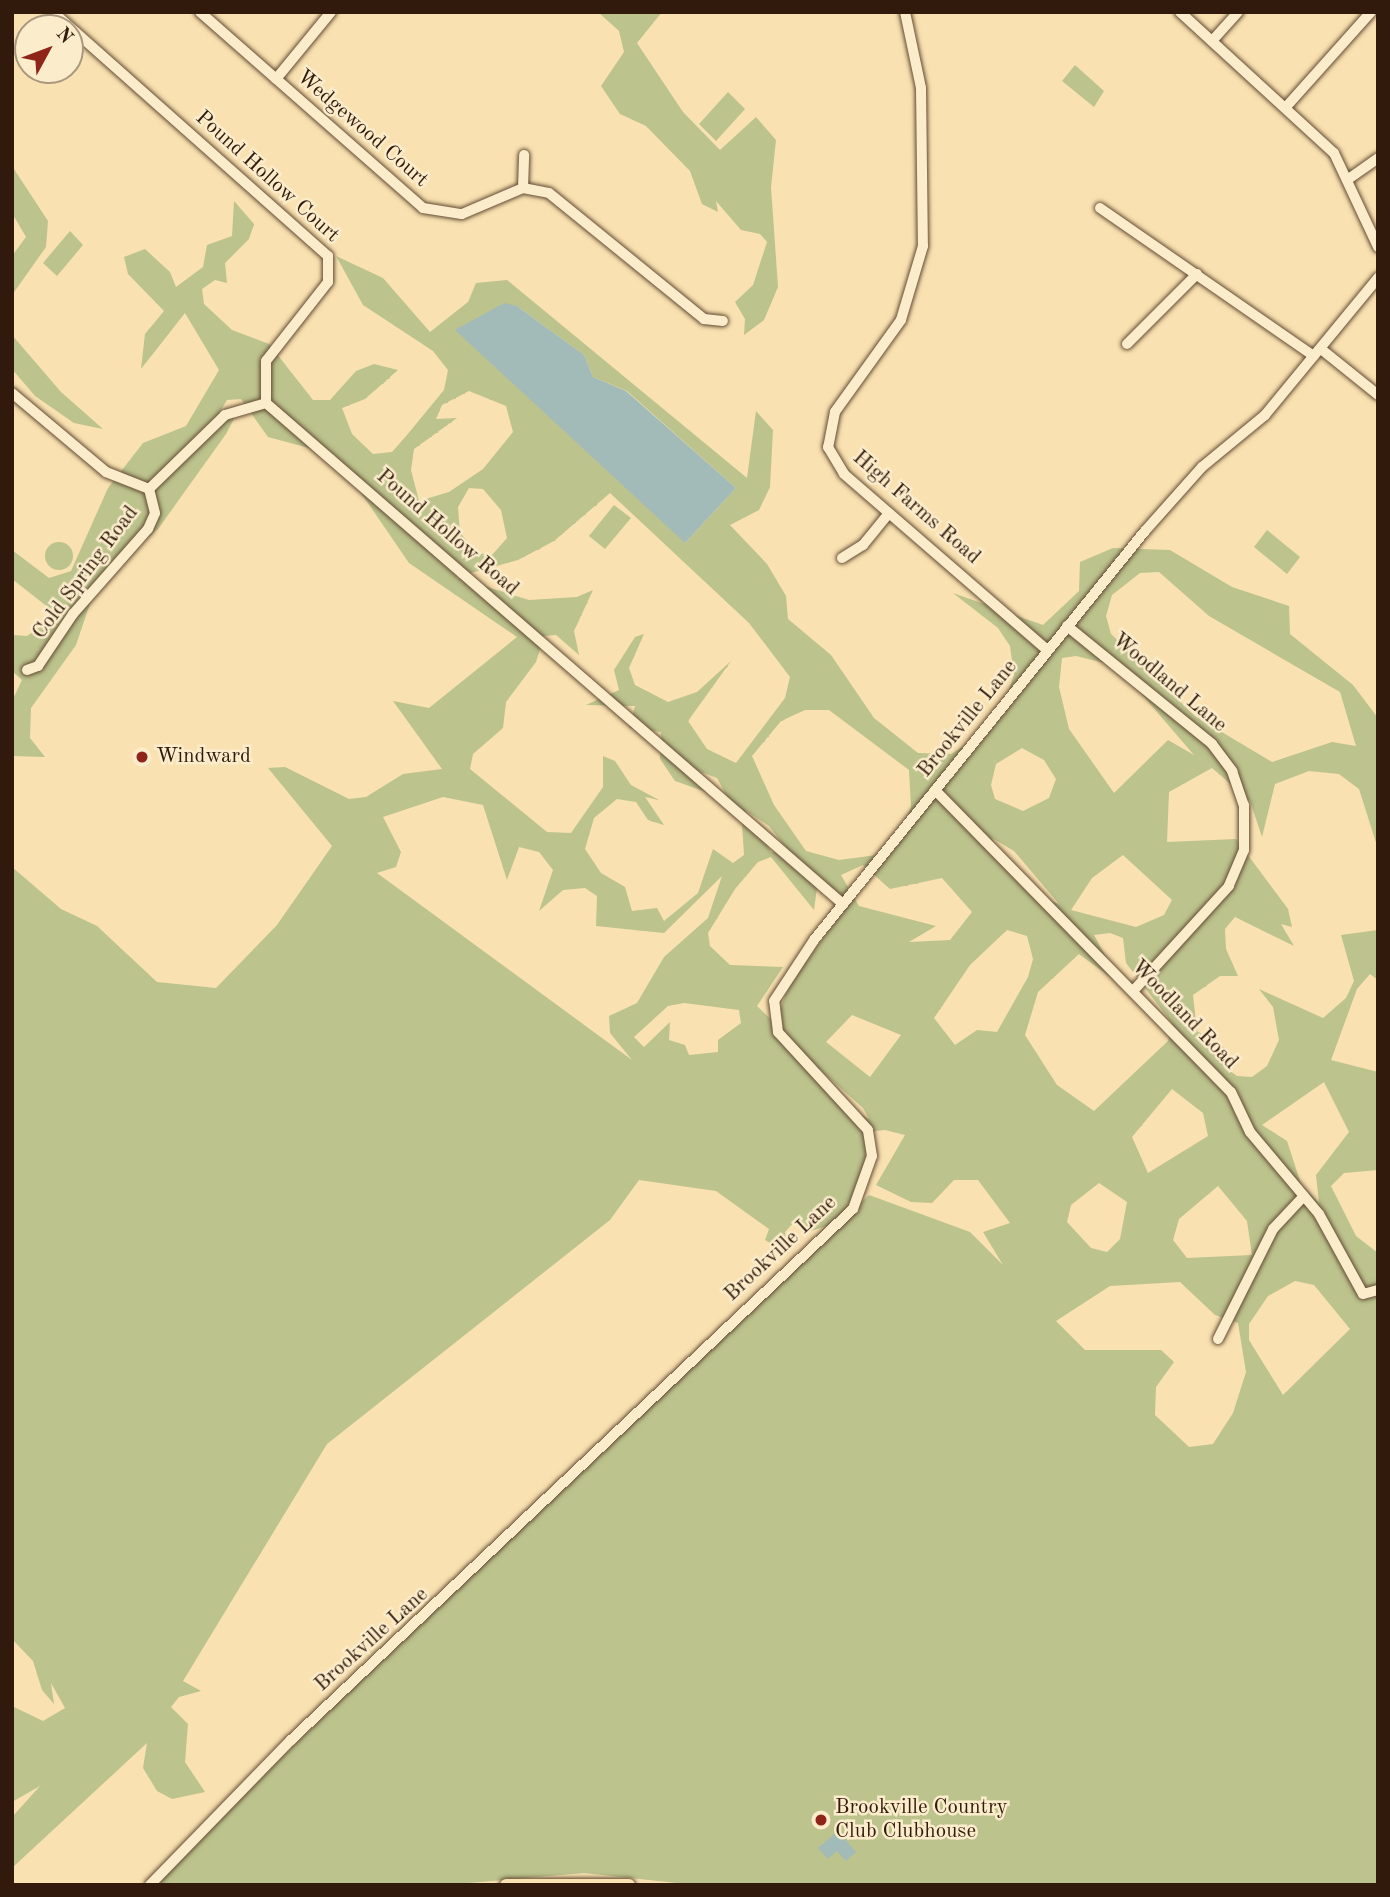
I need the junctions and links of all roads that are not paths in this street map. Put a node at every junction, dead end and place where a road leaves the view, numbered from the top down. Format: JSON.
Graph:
{"nodes":[{"id":1,"x":53,"y":12,"type":"edge"},
{"id":2,"x":201,"y":12,"type":"edge"},
{"id":3,"x":331,"y":12,"type":"edge"},
{"id":4,"x":905,"y":12,"type":"edge"},
{"id":5,"x":1180,"y":12,"type":"edge"},
{"id":6,"x":1238,"y":12,"type":"edge"},
{"id":7,"x":1371,"y":12,"type":"edge"},
{"id":8,"x":1212,"y":41,"type":"junction"},
{"id":9,"x":276,"y":79,"type":"junction"},
{"id":10,"x":1286,"y":107,"type":"junction"},
{"id":11,"x":524,"y":155,"type":"dead end"},
{"id":12,"x":1378,"y":158,"type":"edge"},
{"id":13,"x":1348,"y":180,"type":"junction"},
{"id":14,"x":523,"y":188,"type":"junction"},
{"id":15,"x":1100,"y":208,"type":"dead end"},
{"id":16,"x":1378,"y":247,"type":"edge"},
{"id":17,"x":1197,"y":274,"type":"junction"},
{"id":18,"x":1378,"y":278,"type":"edge"},
{"id":19,"x":723,"y":321,"type":"dead end"},
{"id":20,"x":1127,"y":344,"type":"dead end"},
{"id":21,"x":1317,"y":353,"type":"junction"},
{"id":22,"x":12,"y":393,"type":"edge"},
{"id":23,"x":1378,"y":395,"type":"edge"},
{"id":24,"x":266,"y":403,"type":"junction"},
{"id":25,"x":149,"y":489,"type":"junction"},
{"id":26,"x":890,"y":513,"type":"junction"},
{"id":27,"x":842,"y":558,"type":"dead end"},
{"id":28,"x":1067,"y":626,"type":"junction"},
{"id":29,"x":1047,"y":650,"type":"junction"},
{"id":30,"x":27,"y":670,"type":"dead end"},
{"id":31,"x":935,"y":790,"type":"junction"},
{"id":32,"x":843,"y":904,"type":"junction"},
{"id":33,"x":1134,"y":990,"type":"junction"},
{"id":34,"x":1304,"y":1196,"type":"junction"},
{"id":35,"x":1378,"y":1290,"type":"edge"},
{"id":36,"x":1218,"y":1339,"type":"dead end"},
{"id":37,"x":150,"y":1885,"type":"edge"},
{"id":38,"x":506,"y":1885,"type":"edge"},
{"id":39,"x":629,"y":1885,"type":"edge"}],
"edges":[{"from":1,"to":24,"type":"street","name":"Pound Hollow Court"},
{"from":2,"to":9,"type":"street","name":"Wedgewood Court"},
{"from":3,"to":9,"type":"street"},
{"from":4,"to":26,"type":"street","name":"High Farms Road"},
{"from":5,"to":8,"type":"street"},
{"from":6,"to":8,"type":"street"},
{"from":7,"to":10,"type":"street"},
{"from":8,"to":10,"type":"street"},
{"from":9,"to":14,"type":"street","name":"Wedgewood Court"},
{"from":10,"to":13,"type":"street"},
{"from":11,"to":14,"type":"street"},
{"from":12,"to":13,"type":"street"},
{"from":13,"to":16,"type":"street"},
{"from":14,"to":19,"type":"street"},
{"from":15,"to":17,"type":"street"},
{"from":17,"to":20,"type":"street"},
{"from":17,"to":21,"type":"street"},
{"from":18,"to":21,"type":"street","name":"Brookville Lane"},
{"from":21,"to":23,"type":"street"},
{"from":21,"to":28,"type":"street","name":"Brookville Lane"},
{"from":22,"to":25,"type":"street"},
{"from":24,"to":25,"type":"street"},
{"from":24,"to":32,"type":"street","name":"Pound Hollow Road"},
{"from":25,"to":30,"type":"street","name":"Cold Spring Road"},
{"from":26,"to":27,"type":"street"},
{"from":26,"to":29,"type":"street","name":"High Farms Road"},
{"from":28,"to":29,"type":"street","name":"Brookville Lane"},
{"from":28,"to":33,"type":"street","name":"Woodland Lane"},
{"from":29,"to":31,"type":"street","name":"Brookville Lane"},
{"from":31,"to":32,"type":"street","name":"Brookville Lane"},
{"from":31,"to":33,"type":"street","name":"Woodland Road"},
{"from":32,"to":37,"type":"street","name":"Brookville Lane"},
{"from":33,"to":34,"type":"street","name":"Woodland Road"},
{"from":34,"to":35,"type":"street","name":"Woodland Road"},
{"from":34,"to":36,"type":"street"},
{"from":38,"to":39,"type":"main road"}]}
